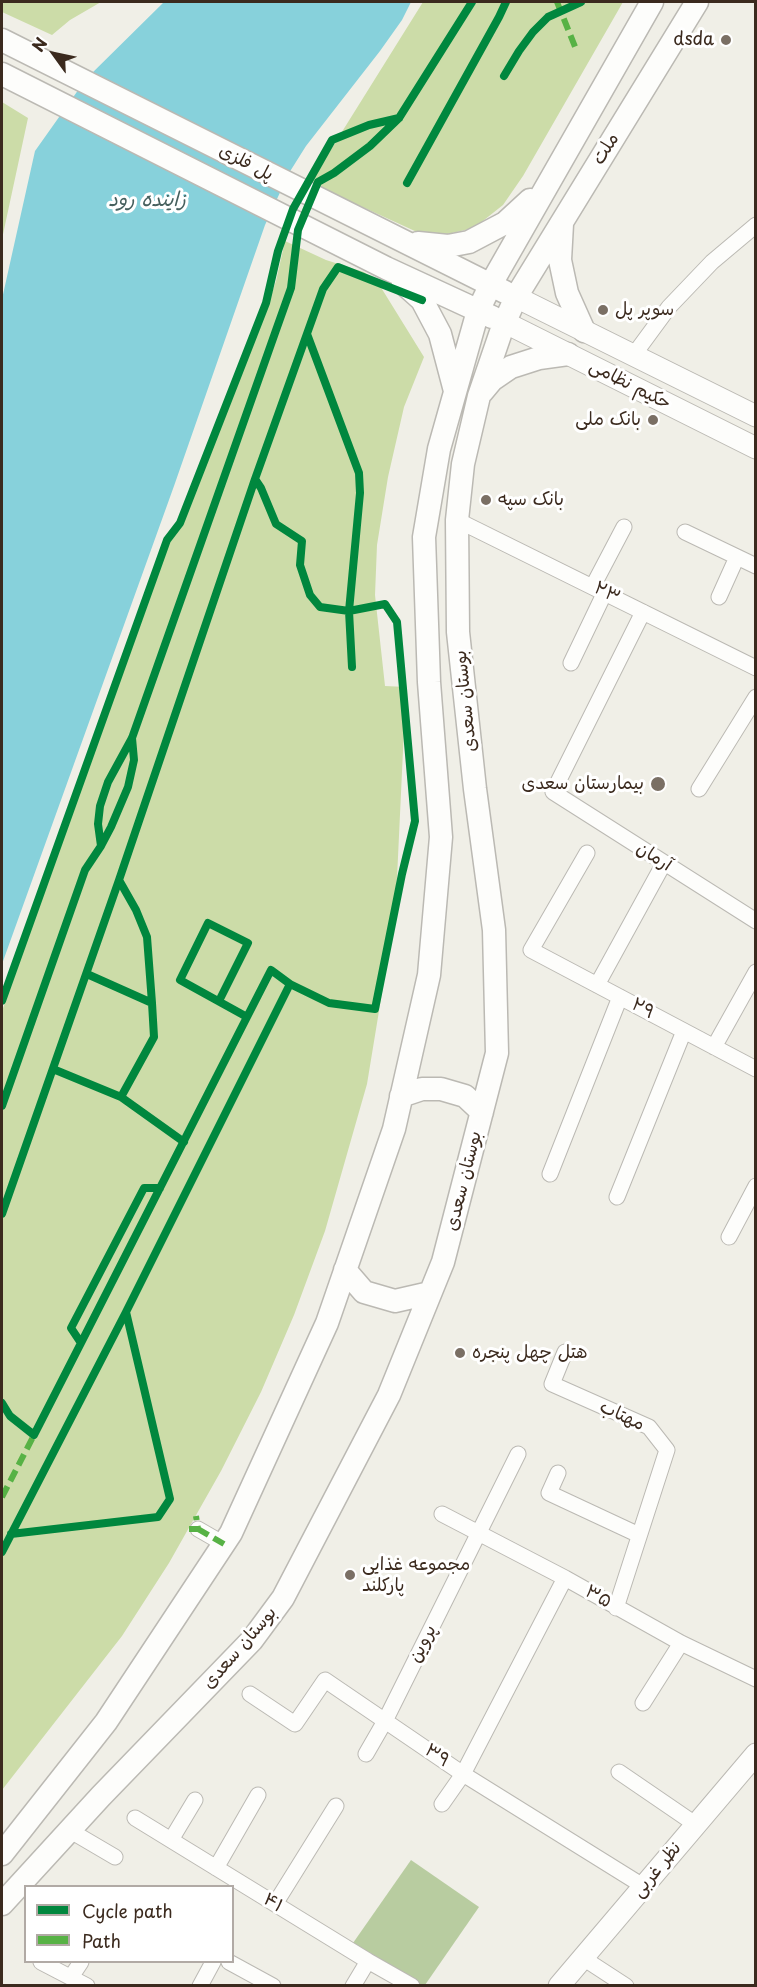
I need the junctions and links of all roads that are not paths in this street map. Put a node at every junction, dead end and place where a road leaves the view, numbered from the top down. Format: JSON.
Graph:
{"nodes":[{"id":1,"x":652,"y":2,"type":"edge"},
{"id":2,"x":697,"y":2,"type":"edge"},
{"id":3,"x":2,"y":40,"type":"edge"},
{"id":4,"x":2,"y":74,"type":"edge"},
{"id":5,"x":547,"y":185,"type":"junction"},
{"id":6,"x":563,"y":219,"type":"junction"},
{"id":7,"x":756,"y":225,"type":"edge"},
{"id":8,"x":403,"y":242,"type":"junction"},
{"id":9,"x":386,"y":268,"type":"junction"},
{"id":10,"x":491,"y":284,"type":"junction"},
{"id":11,"x":516,"y":297,"type":"junction"},
{"id":12,"x":478,"y":311,"type":"junction"},
{"id":13,"x":504,"y":322,"type":"junction"},
{"id":14,"x":584,"y":331,"type":"junction"},
{"id":15,"x":568,"y":354,"type":"junction"},
{"id":16,"x":633,"y":356,"type":"junction"},
{"id":17,"x":455,"y":391,"type":"junction"},
{"id":18,"x":479,"y":396,"type":"junction"},
{"id":19,"x":756,"y":416,"type":"edge"},
{"id":20,"x":756,"y":448,"type":"edge"},
{"id":21,"x":457,"y":520,"type":"junction"},
{"id":22,"x":624,"y":528,"type":"dead end"},
{"id":23,"x":685,"y":532,"type":"dead end"},
{"id":24,"x":737,"y":557,"type":"junction"},
{"id":25,"x":756,"y":566,"type":"edge"},
{"id":26,"x":599,"y":589,"type":"junction"},
{"id":27,"x":719,"y":597,"type":"dead end"},
{"id":28,"x":642,"y":612,"type":"junction"},
{"id":29,"x":571,"y":663,"type":"dead end"},
{"id":30,"x":756,"y":668,"type":"edge"},
{"id":31,"x":756,"y":697,"type":"edge"},
{"id":32,"x":699,"y":789,"type":"dead end"},
{"id":33,"x":587,"y":853,"type":"dead end"},
{"id":34,"x":664,"y":863,"type":"junction"},
{"id":35,"x":756,"y":921,"type":"edge"},
{"id":36,"x":756,"y":972,"type":"edge"},
{"id":37,"x":597,"y":985,"type":"junction"},
{"id":38,"x":620,"y":997,"type":"junction"},
{"id":39,"x":684,"y":1031,"type":"junction"},
{"id":40,"x":714,"y":1047,"type":"junction"},
{"id":41,"x":753,"y":1063,"type":"edge"},
{"id":42,"x":401,"y":1096,"type":"junction"},
{"id":43,"x":482,"y":1112,"type":"junction"},
{"id":44,"x":550,"y":1174,"type":"dead end"},
{"id":45,"x":756,"y":1186,"type":"edge"},
{"id":46,"x":617,"y":1197,"type":"dead end"},
{"id":47,"x":729,"y":1237,"type":"dead end"},
{"id":48,"x":345,"y":1270,"type":"junction"},
{"id":49,"x":430,"y":1293,"type":"junction"},
{"id":50,"x":565,"y":1352,"type":"dead end"},
{"id":51,"x":518,"y":1454,"type":"dead end"},
{"id":52,"x":558,"y":1473,"type":"dead end"},
{"id":53,"x":442,"y":1514,"type":"dead end"},
{"id":54,"x":194,"y":1524,"type":"dead end"},
{"id":55,"x":480,"y":1533,"type":"junction"},
{"id":56,"x":639,"y":1535,"type":"junction"},
{"id":57,"x":224,"y":1544,"type":"junction"},
{"id":58,"x":565,"y":1578,"type":"junction"},
{"id":59,"x":616,"y":1608,"type":"junction"},
{"id":60,"x":681,"y":1642,"type":"junction"},
{"id":61,"x":756,"y":1679,"type":"edge"},
{"id":62,"x":250,"y":1694,"type":"dead end"},
{"id":63,"x":643,"y":1703,"type":"dead end"},
{"id":64,"x":385,"y":1720,"type":"junction"},
{"id":65,"x":366,"y":1754,"type":"dead end"},
{"id":66,"x":756,"y":1754,"type":"edge"},
{"id":67,"x":619,"y":1772,"type":"dead end"},
{"id":68,"x":463,"y":1774,"type":"junction"},
{"id":69,"x":258,"y":1795,"type":"dead end"},
{"id":70,"x":195,"y":1800,"type":"dead end"},
{"id":71,"x":442,"y":1804,"type":"dead end"},
{"id":72,"x":336,"y":1806,"type":"dead end"},
{"id":73,"x":135,"y":1818,"type":"dead end"},
{"id":74,"x":696,"y":1824,"type":"junction"},
{"id":75,"x":69,"y":1830,"type":"junction"},
{"id":76,"x":171,"y":1840,"type":"junction"},
{"id":77,"x":2,"y":1854,"type":"edge"},
{"id":78,"x":115,"y":1857,"type":"dead end"},
{"id":79,"x":216,"y":1868,"type":"junction"},
{"id":80,"x":643,"y":1886,"type":"junction"},
{"id":81,"x":2,"y":1904,"type":"edge"},
{"id":82,"x":275,"y":1904,"type":"junction"},
{"id":83,"x":583,"y":1958,"type":"junction"},
{"id":84,"x":368,"y":1961,"type":"junction"},
{"id":85,"x":43,"y":1963,"type":"edge"},
{"id":86,"x":80,"y":1963,"type":"edge"},
{"id":87,"x":212,"y":1963,"type":"edge"},
{"id":88,"x":231,"y":1963,"type":"edge"},
{"id":89,"x":71,"y":1977,"type":"junction"},
{"id":90,"x":87,"y":1986,"type":"edge"},
{"id":91,"x":200,"y":1986,"type":"edge"},
{"id":92,"x":273,"y":1986,"type":"edge"},
{"id":93,"x":353,"y":1986,"type":"edge"},
{"id":94,"x":412,"y":1986,"type":"edge"},
{"id":95,"x":559,"y":1986,"type":"edge"},
{"id":96,"x":626,"y":1986,"type":"edge"}],
"edges":[{"from":1,"to":5,"type":"main road","name":"ملت"},
{"from":2,"to":6,"type":"main road","name":"ملت"},
{"from":3,"to":8,"type":"main road","name":"پل فلزی"},
{"from":4,"to":9,"type":"main road","name":"پل فلزی"},
{"from":5,"to":8,"type":"main road"},
{"from":5,"to":10,"type":"main road","name":"ملت"},
{"from":6,"to":11,"type":"main road","name":"ملت"},
{"from":6,"to":14,"type":"main road"},
{"from":7,"to":16,"type":"street"},
{"from":8,"to":10,"type":"main road","name":"پل فلزی"},
{"from":9,"to":12,"type":"main road","name":"پل فلزی"},
{"from":9,"to":17,"type":"main road"},
{"from":10,"to":11,"type":"main road","name":"پل فلزی"},
{"from":10,"to":12,"type":"main road","name":"ملت"},
{"from":11,"to":13,"type":"main road","name":"ملت"},
{"from":11,"to":14,"type":"main road","name":"حکیم نظامی"},
{"from":12,"to":13,"type":"main road","name":"پل فلزی"},
{"from":12,"to":17,"type":"main road","name":"بوستان سعدی"},
{"from":13,"to":15,"type":"main road","name":"حکیم نظامی"},
{"from":13,"to":18,"type":"main road","name":"بوستان سعدی"},
{"from":14,"to":16,"type":"main road","name":"حکیم نظامی"},
{"from":15,"to":18,"type":"main road"},
{"from":15,"to":20,"type":"main road","name":"حکیم نظامی"},
{"from":16,"to":19,"type":"main road","name":"حکیم نظامی"},
{"from":17,"to":42,"type":"main road","name":"بوستان سعدی"},
{"from":18,"to":21,"type":"main road","name":"بوستان سعدی"},
{"from":21,"to":26,"type":"street","name":"۲۳"},
{"from":21,"to":43,"type":"main road","name":"بوستان سعدی"},
{"from":22,"to":26,"type":"street"},
{"from":23,"to":24,"type":"street"},
{"from":24,"to":25,"type":"street"},
{"from":24,"to":27,"type":"street"},
{"from":26,"to":28,"type":"street","name":"۲۳"},
{"from":26,"to":29,"type":"street"},
{"from":28,"to":30,"type":"street","name":"۲۳"},
{"from":28,"to":34,"type":"street","name":"آرمان"},
{"from":31,"to":32,"type":"street"},
{"from":33,"to":37,"type":"street","name":"۲۹"},
{"from":34,"to":35,"type":"street","name":"آرمان"},
{"from":34,"to":37,"type":"street"},
{"from":36,"to":40,"type":"street"},
{"from":37,"to":38,"type":"street","name":"۲۹"},
{"from":38,"to":39,"type":"street","name":"۲۹"},
{"from":38,"to":44,"type":"street"},
{"from":39,"to":40,"type":"street","name":"۲۹"},
{"from":39,"to":46,"type":"street"},
{"from":40,"to":41,"type":"street","name":"۲۹"},
{"from":42,"to":43,"type":"main road"},
{"from":42,"to":48,"type":"main road","name":"بوستان سعدی"},
{"from":43,"to":49,"type":"main road","name":"بوستان سعدی"},
{"from":45,"to":47,"type":"street"},
{"from":48,"to":49,"type":"main road"},
{"from":48,"to":57,"type":"main road","name":"بوستان سعدی"},
{"from":49,"to":75,"type":"main road","name":"بوستان سعدی"},
{"from":50,"to":56,"type":"street","name":"مهتاب"},
{"from":51,"to":55,"type":"street","name":"پروین"},
{"from":52,"to":56,"type":"street"},
{"from":53,"to":55,"type":"street","name":"۳۵"},
{"from":54,"to":57,"type":"street"},
{"from":55,"to":58,"type":"street","name":"۳۵"},
{"from":55,"to":64,"type":"street","name":"پروین"},
{"from":56,"to":59,"type":"street","name":"مهتاب"},
{"from":57,"to":77,"type":"main road","name":"بوستان سعدی"},
{"from":58,"to":59,"type":"street","name":"۳۵"},
{"from":58,"to":68,"type":"street"},
{"from":59,"to":60,"type":"street","name":"۳۵"},
{"from":60,"to":61,"type":"street","name":"۳۵"},
{"from":60,"to":63,"type":"street"},
{"from":62,"to":64,"type":"street","name":"۳۹"},
{"from":64,"to":65,"type":"street","name":"پروین"},
{"from":64,"to":68,"type":"street","name":"۳۹"},
{"from":66,"to":74,"type":"main road","name":"نظر غربی"},
{"from":67,"to":74,"type":"street"},
{"from":68,"to":71,"type":"street"},
{"from":68,"to":80,"type":"street","name":"۳۹"},
{"from":69,"to":79,"type":"street"},
{"from":70,"to":76,"type":"street"},
{"from":72,"to":82,"type":"street"},
{"from":73,"to":76,"type":"street","name":"۴۱"},
{"from":74,"to":80,"type":"main road","name":"نظر غربی"},
{"from":75,"to":78,"type":"street"},
{"from":75,"to":81,"type":"main road","name":"بوستان سعدی"},
{"from":76,"to":79,"type":"street","name":"۴۱"},
{"from":79,"to":82,"type":"street","name":"۴۱"},
{"from":80,"to":83,"type":"main road","name":"نظر غربی"},
{"from":82,"to":84,"type":"street","name":"۴۱"},
{"from":83,"to":95,"type":"main road","name":"نظر غربی"},
{"from":83,"to":96,"type":"street"},
{"from":84,"to":93,"type":"street"},
{"from":84,"to":94,"type":"street","name":"۴۱"},
{"from":85,"to":89,"type":"street"},
{"from":86,"to":89,"type":"street"},
{"from":87,"to":91,"type":"street"},
{"from":88,"to":92,"type":"street"},
{"from":89,"to":90,"type":"street"}]}
